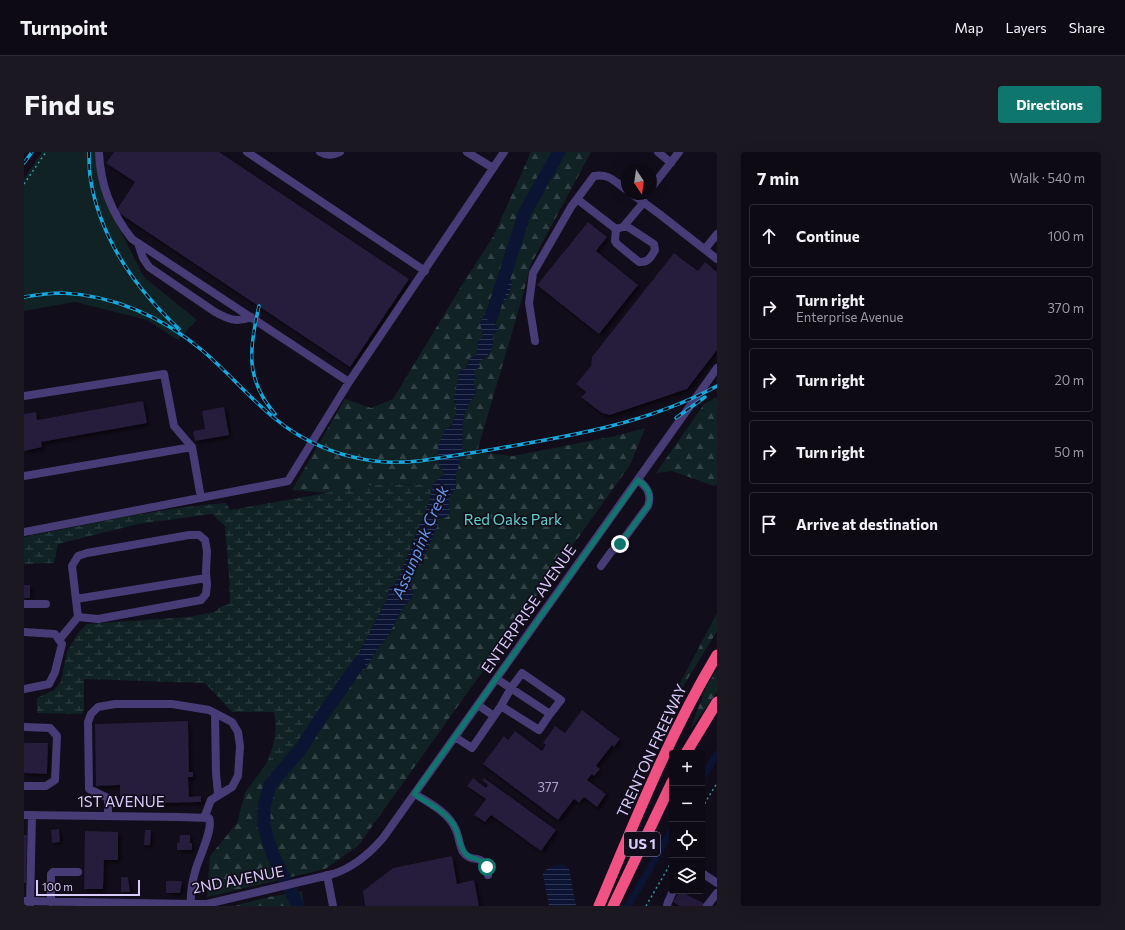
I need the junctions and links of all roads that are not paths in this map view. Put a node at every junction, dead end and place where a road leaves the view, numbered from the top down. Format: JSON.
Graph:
{"nodes":[{"id":1,"x":99,"y":152,"type":"edge"},
{"id":2,"x":246,"y":152,"type":"edge"},
{"id":3,"x":320,"y":152,"type":"edge"},
{"id":4,"x":340,"y":152,"type":"edge"},
{"id":5,"x":467,"y":152,"type":"edge"},
{"id":6,"x":504,"y":152,"type":"edge"},
{"id":7,"x":658,"y":152,"type":"edge"},
{"id":8,"x":679,"y":152,"type":"edge"},
{"id":9,"x":671,"y":163,"type":"junction"},
{"id":10,"x":493,"y":168,"type":"junction"},
{"id":11,"x":657,"y":180,"type":"edge"},
{"id":12,"x":621,"y":186,"type":"edge"},
{"id":13,"x":577,"y":199,"type":"junction"},
{"id":14,"x":639,"y":200,"type":"edge"},
{"id":15,"x":642,"y":200,"type":"edge"},
{"id":16,"x":620,"y":228,"type":"junction"},
{"id":17,"x":717,"y":234,"type":"edge"},
{"id":18,"x":138,"y":243,"type":"junction"},
{"id":19,"x":705,"y":250,"type":"junction"},
{"id":20,"x":717,"y":259,"type":"edge"},
{"id":21,"x":425,"y":271,"type":"junction"},
{"id":22,"x":251,"y":317,"type":"junction"},
{"id":23,"x":535,"y":341,"type":"dead end"},
{"id":24,"x":717,"y":368,"type":"edge"},
{"id":25,"x":349,"y":382,"type":"junction"},
{"id":26,"x":24,"y":396,"type":"edge"},
{"id":27,"x":192,"y":447,"type":"junction"},
{"id":28,"x":24,"y":476,"type":"edge"},
{"id":29,"x":638,"y":480,"type":"junction"},
{"id":30,"x":200,"y":498,"type":"junction"},
{"id":31,"x":24,"y":532,"type":"edge"},
{"id":32,"x":601,"y":566,"type":"dead end"},
{"id":33,"x":206,"y":578,"type":"junction"},
{"id":34,"x":76,"y":598,"type":"junction"},
{"id":35,"x":24,"y":604,"type":"edge"},
{"id":36,"x":46,"y":604,"type":"dead end"},
{"id":37,"x":78,"y":617,"type":"junction"},
{"id":38,"x":24,"y":632,"type":"edge"},
{"id":39,"x":59,"y":640,"type":"junction"},
{"id":40,"x":717,"y":655,"type":"edge"},
{"id":41,"x":496,"y":679,"type":"junction"},
{"id":42,"x":24,"y":688,"type":"edge"},
{"id":43,"x":510,"y":688,"type":"junction"},
{"id":44,"x":717,"y":702,"type":"edge"},
{"id":45,"x":478,"y":705,"type":"junction"},
{"id":46,"x":501,"y":706,"type":"junction"},
{"id":47,"x":215,"y":714,"type":"junction"},
{"id":48,"x":550,"y":714,"type":"junction"},
{"id":49,"x":494,"y":716,"type":"junction"},
{"id":50,"x":24,"y":727,"type":"edge"},
{"id":51,"x":456,"y":737,"type":"junction"},
{"id":52,"x":688,"y":750,"type":"edge"},
{"id":53,"x":24,"y":786,"type":"edge"},
{"id":54,"x":670,"y":786,"type":"edge"},
{"id":55,"x":218,"y":794,"type":"junction"},
{"id":56,"x":414,"y":794,"type":"junction"},
{"id":57,"x":28,"y":815,"type":"edge"},
{"id":58,"x":108,"y":816,"type":"junction"},
{"id":59,"x":204,"y":818,"type":"junction"},
{"id":60,"x":357,"y":861,"type":"joint"},
{"id":61,"x":78,"y":872,"type":"dead end"},
{"id":62,"x":488,"y":875,"type":"dead end"},
{"id":63,"x":705,"y":875,"type":"edge"},
{"id":64,"x":327,"y":876,"type":"junction"},
{"id":65,"x":717,"y":883,"type":"edge"},
{"id":66,"x":717,"y":893,"type":"edge"},
{"id":67,"x":672,"y":894,"type":"edge"},
{"id":68,"x":51,"y":902,"type":"junction"},
{"id":69,"x":28,"y":903,"type":"edge"},
{"id":70,"x":191,"y":905,"type":"edge"},
{"id":71,"x":333,"y":906,"type":"edge"},
{"id":72,"x":599,"y":906,"type":"edge"},
{"id":73,"x":613,"y":906,"type":"edge"},
{"id":74,"x":667,"y":906,"type":"edge"},
{"id":75,"x":707,"y":906,"type":"edge"}],
"edges":[{"from":1,"to":18,"type":"street"},
{"from":2,"to":21,"type":"street"},
{"from":3,"to":4,"type":"street"},
{"from":5,"to":10,"type":"street"},
{"from":6,"to":10,"type":"street"},
{"from":7,"to":9,"type":"street"},
{"from":8,"to":9,"type":"street"},
{"from":9,"to":11,"type":"street"},
{"from":10,"to":21,"type":"street"},
{"from":12,"to":13,"type":"street"},
{"from":13,"to":16,"type":"street"},
{"from":13,"to":23,"type":"street"},
{"from":14,"to":16,"type":"street"},
{"from":15,"to":19,"type":"street"},
{"from":16,"to":16,"type":"street"},
{"from":17,"to":19,"type":"street"},
{"from":18,"to":22,"type":"street"},
{"from":18,"to":22,"type":"street"},
{"from":19,"to":20,"type":"street"},
{"from":21,"to":25,"type":"street"},
{"from":22,"to":25,"type":"street"},
{"from":24,"to":29,"type":"street","name":"ENTERPRISE AVENUE"},
{"from":25,"to":30,"type":"street"},
{"from":26,"to":27,"type":"street"},
{"from":27,"to":28,"type":"street"},
{"from":27,"to":30,"type":"street"},
{"from":29,"to":32,"type":"street"},
{"from":29,"to":41,"type":"street","name":"ENTERPRISE AVENUE"},
{"from":30,"to":31,"type":"street"},
{"from":33,"to":34,"type":"street"},
{"from":33,"to":34,"type":"street"},
{"from":33,"to":37,"type":"street"},
{"from":34,"to":37,"type":"street"},
{"from":35,"to":36,"type":"street"},
{"from":37,"to":39,"type":"street"},
{"from":38,"to":39,"type":"street"},
{"from":39,"to":42,"type":"street"},
{"from":40,"to":72,"type":"highway","name":"TRENTON FREEWAY","number":"US 1"},
{"from":41,"to":43,"type":"street"},
{"from":41,"to":45,"type":"street","name":"ENTERPRISE AVENUE"},
{"from":43,"to":46,"type":"street"},
{"from":43,"to":48,"type":"street"},
{"from":43,"to":48,"type":"street"},
{"from":44,"to":52,"type":"highway"},
{"from":45,"to":49,"type":"street"},
{"from":45,"to":51,"type":"street","name":"ENTERPRISE AVENUE"},
{"from":46,"to":48,"type":"street"},
{"from":46,"to":49,"type":"street"},
{"from":47,"to":55,"type":"street"},
{"from":47,"to":55,"type":"street"},
{"from":47,"to":58,"type":"street"},
{"from":49,"to":51,"type":"street"},
{"from":50,"to":53,"type":"street"},
{"from":51,"to":56,"type":"street","name":"ENTERPRISE AVENUE"},
{"from":54,"to":73,"type":"highway","name":"TRENTON FREEWAY","number":"US 1"},
{"from":55,"to":59,"type":"street"},
{"from":56,"to":60,"type":"street","name":"ENTERPRISE AVENUE"},
{"from":56,"to":62,"type":"street"},
{"from":57,"to":58,"type":"street","name":"1ST AVENUE"},
{"from":57,"to":69,"type":"street"},
{"from":58,"to":59,"type":"street","name":"1ST AVENUE"},
{"from":59,"to":70,"type":"street"},
{"from":60,"to":64,"type":"street","name":"2ND AVENUE"},
{"from":61,"to":68,"type":"street"},
{"from":63,"to":65,"type":"street"},
{"from":64,"to":70,"type":"street","name":"2ND AVENUE"},
{"from":64,"to":71,"type":"street"},
{"from":66,"to":75,"type":"street"},
{"from":67,"to":74,"type":"street"},
{"from":68,"to":69,"type":"street","name":"2ND AVENUE"},
{"from":68,"to":70,"type":"street","name":"2ND AVENUE"}]}
